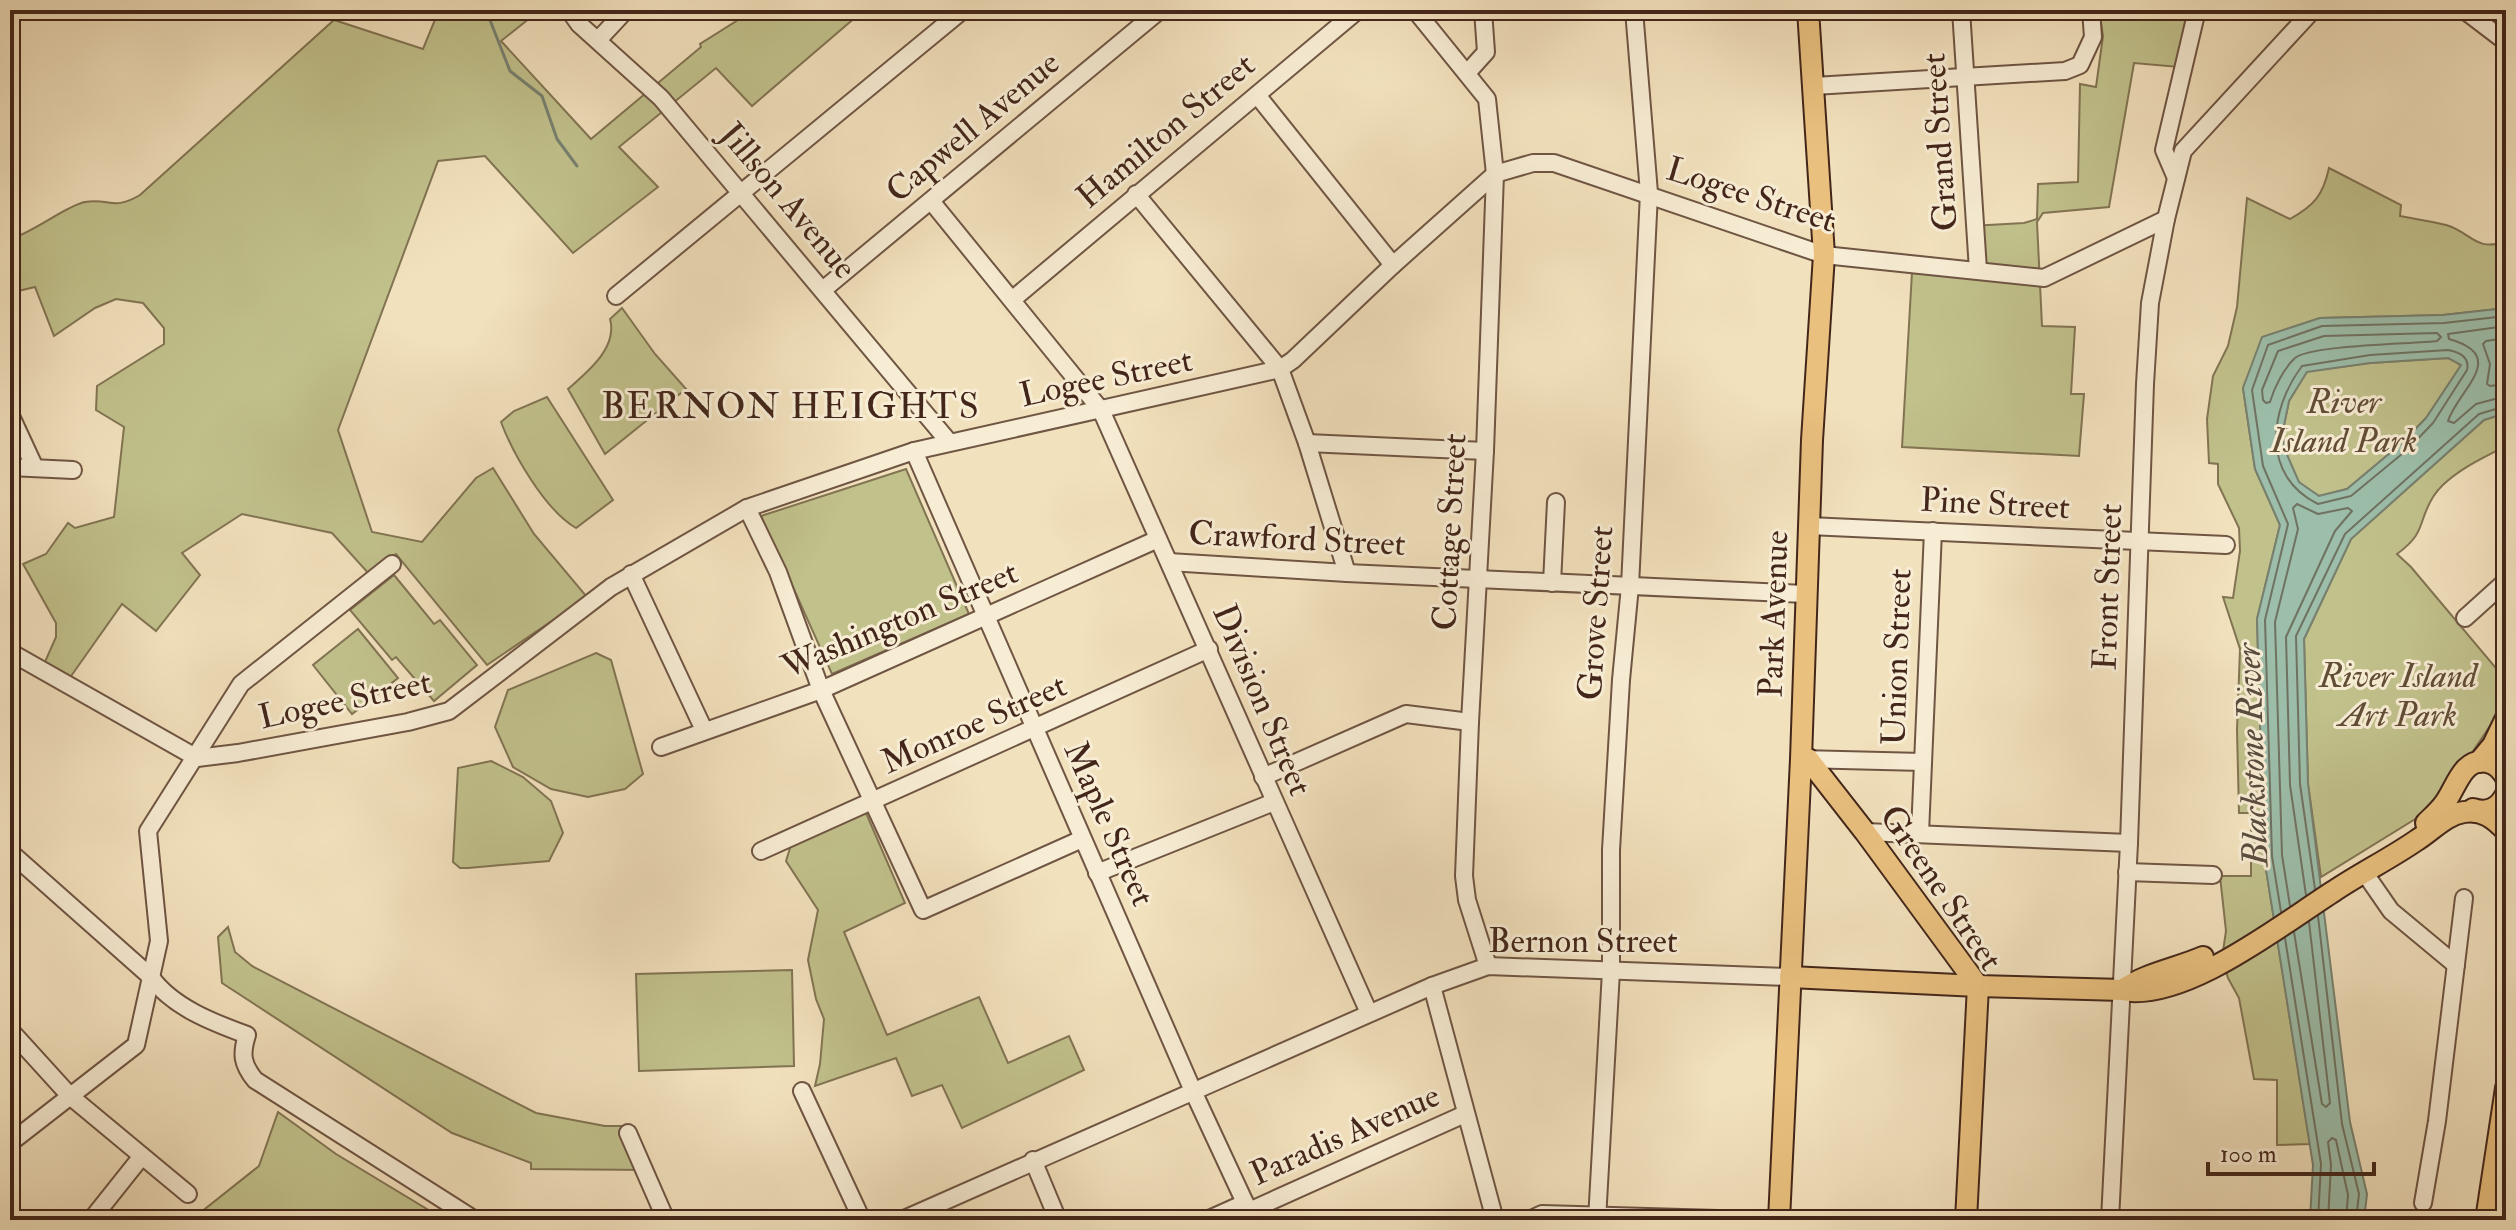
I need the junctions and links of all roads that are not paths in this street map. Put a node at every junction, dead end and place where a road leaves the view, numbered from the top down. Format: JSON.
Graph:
{"nodes":[{"id":1,"x":569,"y":10,"type":"edge"},
{"id":2,"x":626,"y":10,"type":"edge"},
{"id":3,"x":963,"y":10,"type":"edge"},
{"id":4,"x":1160,"y":10,"type":"edge"},
{"id":5,"x":1358,"y":10,"type":"edge"},
{"id":6,"x":1415,"y":10,"type":"edge"},
{"id":7,"x":1483,"y":10,"type":"edge"},
{"id":8,"x":1634,"y":10,"type":"edge"},
{"id":9,"x":1808,"y":10,"type":"edge"},
{"id":10,"x":1961,"y":10,"type":"edge"},
{"id":11,"x":2091,"y":10,"type":"edge"},
{"id":12,"x":2197,"y":10,"type":"edge"},
{"id":13,"x":2313,"y":10,"type":"edge"},
{"id":14,"x":2464,"y":10,"type":"edge"},
{"id":15,"x":599,"y":39,"type":"junction"},
{"id":16,"x":2506,"y":42,"type":"edge"},
{"id":17,"x":1468,"y":72,"type":"junction"},
{"id":18,"x":1966,"y":75,"type":"junction"},
{"id":19,"x":1814,"y":86,"type":"junction"},
{"id":20,"x":1257,"y":95,"type":"junction"},
{"id":21,"x":1495,"y":174,"type":"junction"},
{"id":22,"x":2176,"y":178,"type":"junction"},
{"id":23,"x":1649,"y":193,"type":"junction"},
{"id":24,"x":742,"y":194,"type":"junction"},
{"id":25,"x":1136,"y":194,"type":"junction"},
{"id":26,"x":931,"y":201,"type":"junction"},
{"id":27,"x":2166,"y":219,"type":"junction"},
{"id":28,"x":1824,"y":255,"type":"junction"},
{"id":29,"x":1393,"y":265,"type":"junction"},
{"id":30,"x":1978,"y":270,"type":"junction"},
{"id":31,"x":824,"y":289,"type":"junction"},
{"id":32,"x":616,"y":296,"type":"dead end"},
{"id":33,"x":1013,"y":299,"type":"junction"},
{"id":34,"x":1280,"y":369,"type":"junction"},
{"id":35,"x":1101,"y":410,"type":"junction"},
{"id":36,"x":10,"y":414,"type":"edge"},
{"id":37,"x":949,"y":442,"type":"junction"},
{"id":38,"x":1307,"y":443,"type":"junction"},
{"id":39,"x":914,"y":451,"type":"junction"},
{"id":40,"x":1485,"y":451,"type":"junction"},
{"id":41,"x":10,"y":467,"type":"edge"},
{"id":42,"x":35,"y":468,"type":"junction"},
{"id":43,"x":73,"y":470,"type":"dead end"},
{"id":44,"x":1556,"y":502,"type":"dead end"},
{"id":45,"x":747,"y":508,"type":"junction"},
{"id":46,"x":1809,"y":526,"type":"junction"},
{"id":47,"x":1933,"y":531,"type":"junction"},
{"id":48,"x":1158,"y":539,"type":"junction"},
{"id":49,"x":2141,"y":541,"type":"junction"},
{"id":50,"x":2226,"y":545,"type":"dead end"},
{"id":51,"x":1169,"y":562,"type":"junction"},
{"id":52,"x":392,"y":564,"type":"dead end"},
{"id":53,"x":1347,"y":573,"type":"junction"},
{"id":54,"x":631,"y":574,"type":"junction"},
{"id":55,"x":1478,"y":579,"type":"junction"},
{"id":56,"x":2506,"y":581,"type":"edge"},
{"id":57,"x":1552,"y":583,"type":"junction"},
{"id":58,"x":1630,"y":586,"type":"junction"},
{"id":59,"x":1805,"y":594,"type":"junction"},
{"id":60,"x":985,"y":618,"type":"junction"},
{"id":61,"x":2465,"y":618,"type":"dead end"},
{"id":62,"x":1209,"y":649,"type":"junction"},
{"id":63,"x":10,"y":652,"type":"edge"},
{"id":64,"x":821,"y":690,"type":"junction"},
{"id":65,"x":2506,"y":718,"type":"edge"},
{"id":66,"x":1470,"y":722,"type":"junction"},
{"id":67,"x":704,"y":730,"type":"junction"},
{"id":68,"x":1035,"y":730,"type":"junction"},
{"id":69,"x":661,"y":747,"type":"dead end"},
{"id":70,"x":2506,"y":747,"type":"edge"},
{"id":71,"x":197,"y":758,"type":"junction"},
{"id":72,"x":1804,"y":759,"type":"junction"},
{"id":73,"x":1923,"y":762,"type":"junction"},
{"id":74,"x":2479,"y":762,"type":"junction"},
{"id":75,"x":1263,"y":777,"type":"junction"},
{"id":76,"x":2506,"y":777,"type":"edge"},
{"id":77,"x":2458,"y":783,"type":"junction"},
{"id":78,"x":2506,"y":794,"type":"edge"},
{"id":79,"x":873,"y":802,"type":"junction"},
{"id":80,"x":1274,"y":802,"type":"junction"},
{"id":81,"x":2478,"y":811,"type":"junction"},
{"id":82,"x":2506,"y":831,"type":"edge"},
{"id":83,"x":1865,"y":832,"type":"junction"},
{"id":84,"x":1920,"y":833,"type":"junction"},
{"id":85,"x":1082,"y":839,"type":"junction"},
{"id":86,"x":2129,"y":843,"type":"junction"},
{"id":87,"x":761,"y":851,"type":"dead end"},
{"id":88,"x":2397,"y":851,"type":"junction"},
{"id":89,"x":10,"y":852,"type":"edge"},
{"id":90,"x":2127,"y":872,"type":"junction"},
{"id":91,"x":2364,"y":872,"type":"junction"},
{"id":92,"x":1097,"y":873,"type":"junction"},
{"id":93,"x":2213,"y":875,"type":"dead end"},
{"id":94,"x":2464,"y":898,"type":"dead end"},
{"id":95,"x":2456,"y":965,"type":"junction"},
{"id":96,"x":1488,"y":966,"type":"junction"},
{"id":97,"x":1611,"y":971,"type":"junction"},
{"id":98,"x":1790,"y":977,"type":"junction"},
{"id":99,"x":156,"y":984,"type":"junction"},
{"id":100,"x":1432,"y":986,"type":"junction"},
{"id":101,"x":1978,"y":986,"type":"junction"},
{"id":102,"x":2122,"y":990,"type":"junction"},
{"id":103,"x":1369,"y":1013,"type":"junction"},
{"id":104,"x":10,"y":1030,"type":"edge"},
{"id":105,"x":2506,"y":1088,"type":"edge"},
{"id":106,"x":802,"y":1091,"type":"dead end"},
{"id":107,"x":1193,"y":1091,"type":"junction"},
{"id":108,"x":70,"y":1096,"type":"junction"},
{"id":109,"x":1465,"y":1114,"type":"junction"},
{"id":110,"x":628,"y":1133,"type":"dead end"},
{"id":111,"x":10,"y":1143,"type":"edge"},
{"id":112,"x":142,"y":1156,"type":"junction"},
{"id":113,"x":1033,"y":1160,"type":"junction"},
{"id":114,"x":188,"y":1194,"type":"dead end"},
{"id":115,"x":2423,"y":1203,"type":"dead end"},
{"id":116,"x":1249,"y":1211,"type":"edge"},
{"id":117,"x":1598,"y":1217,"type":"edge"},
{"id":118,"x":91,"y":1220,"type":"edge"},
{"id":119,"x":475,"y":1220,"type":"edge"},
{"id":120,"x":666,"y":1220,"type":"edge"},
{"id":121,"x":862,"y":1220,"type":"edge"},
{"id":122,"x":902,"y":1220,"type":"edge"},
{"id":123,"x":1058,"y":1220,"type":"edge"},
{"id":124,"x":1207,"y":1220,"type":"edge"},
{"id":125,"x":1495,"y":1220,"type":"edge"},
{"id":126,"x":1529,"y":1220,"type":"edge"},
{"id":127,"x":1753,"y":1220,"type":"edge"},
{"id":128,"x":1779,"y":1220,"type":"edge"},
{"id":129,"x":1966,"y":1220,"type":"edge"},
{"id":130,"x":2110,"y":1220,"type":"edge"},
{"id":131,"x":2486,"y":1220,"type":"edge"}],
"edges":[{"from":1,"to":15,"type":"street","name":"Jillson Avenue"},
{"from":2,"to":15,"type":"street"},
{"from":3,"to":24,"type":"street"},
{"from":4,"to":26,"type":"street","name":"Capwell Avenue"},
{"from":5,"to":20,"type":"street","name":"Hamilton Street"},
{"from":6,"to":17,"type":"street"},
{"from":7,"to":17,"type":"street"},
{"from":8,"to":23,"type":"street","name":"Grove Street"},
{"from":9,"to":19,"type":"main road","name":"Park Avenue"},
{"from":10,"to":18,"type":"street","name":"Grand Street"},
{"from":11,"to":18,"type":"street"},
{"from":12,"to":22,"type":"street"},
{"from":13,"to":22,"type":"street","name":"Front Street"},
{"from":14,"to":16,"type":"street"},
{"from":15,"to":24,"type":"street","name":"Jillson Avenue"},
{"from":17,"to":21,"type":"street","name":"Cottage Street"},
{"from":18,"to":19,"type":"street"},
{"from":18,"to":30,"type":"street","name":"Grand Street"},
{"from":19,"to":28,"type":"main road","name":"Park Avenue"},
{"from":20,"to":25,"type":"street","name":"Hamilton Street"},
{"from":20,"to":29,"type":"street"},
{"from":21,"to":23,"type":"street","name":"Logee Street"},
{"from":21,"to":29,"type":"street","name":"Logee Street"},
{"from":21,"to":40,"type":"street","name":"Cottage Street"},
{"from":22,"to":27,"type":"street","name":"Front Street"},
{"from":23,"to":28,"type":"street","name":"Logee Street"},
{"from":23,"to":58,"type":"street","name":"Grove Street"},
{"from":24,"to":31,"type":"street","name":"Jillson Avenue"},
{"from":24,"to":32,"type":"street"},
{"from":25,"to":33,"type":"street","name":"Hamilton Street"},
{"from":25,"to":34,"type":"street"},
{"from":26,"to":31,"type":"street","name":"Capwell Avenue"},
{"from":26,"to":33,"type":"street","name":"Division Street"},
{"from":27,"to":30,"type":"street","name":"Logee Street"},
{"from":27,"to":49,"type":"street","name":"Front Street"},
{"from":28,"to":30,"type":"street","name":"Logee Street"},
{"from":28,"to":46,"type":"main road","name":"Park Avenue"},
{"from":29,"to":34,"type":"street","name":"Logee Street"},
{"from":31,"to":37,"type":"street","name":"Jillson Avenue"},
{"from":33,"to":35,"type":"street","name":"Division Street"},
{"from":34,"to":35,"type":"street","name":"Logee Street"},
{"from":34,"to":38,"type":"street"},
{"from":35,"to":37,"type":"street","name":"Logee Street"},
{"from":35,"to":48,"type":"street","name":"Division Street"},
{"from":36,"to":42,"type":"street"},
{"from":37,"to":39,"type":"street","name":"Logee Street"},
{"from":38,"to":40,"type":"street"},
{"from":38,"to":53,"type":"street"},
{"from":39,"to":45,"type":"street","name":"Logee Street"},
{"from":39,"to":60,"type":"street","name":"Maple Street"},
{"from":40,"to":55,"type":"street","name":"Cottage Street"},
{"from":41,"to":42,"type":"street"},
{"from":42,"to":43,"type":"street"},
{"from":44,"to":57,"type":"street"},
{"from":45,"to":54,"type":"street","name":"Logee Street"},
{"from":45,"to":64,"type":"street"},
{"from":46,"to":47,"type":"street","name":"Pine Street"},
{"from":46,"to":59,"type":"main road","name":"Park Avenue"},
{"from":47,"to":49,"type":"street","name":"Pine Street"},
{"from":47,"to":73,"type":"street","name":"Union Street"},
{"from":48,"to":51,"type":"street","name":"Division Street"},
{"from":48,"to":60,"type":"street","name":"Washington Street"},
{"from":49,"to":50,"type":"street","name":"Pine Street"},
{"from":49,"to":86,"type":"street","name":"Front Street"},
{"from":51,"to":53,"type":"street","name":"Crawford Street"},
{"from":51,"to":62,"type":"street","name":"Division Street"},
{"from":52,"to":71,"type":"street"},
{"from":53,"to":55,"type":"street","name":"Crawford Street"},
{"from":54,"to":67,"type":"street"},
{"from":54,"to":71,"type":"street","name":"Logee Street"},
{"from":55,"to":57,"type":"street","name":"Crawford Street"},
{"from":55,"to":66,"type":"street","name":"Cottage Street"},
{"from":56,"to":61,"type":"street"},
{"from":57,"to":58,"type":"street","name":"Crawford Street"},
{"from":58,"to":59,"type":"street","name":"Crawford Street"},
{"from":58,"to":97,"type":"street","name":"Grove Street"},
{"from":59,"to":72,"type":"main road","name":"Park Avenue"},
{"from":60,"to":64,"type":"street","name":"Washington Street"},
{"from":60,"to":68,"type":"street","name":"Maple Street"},
{"from":62,"to":68,"type":"street","name":"Monroe Street"},
{"from":62,"to":75,"type":"street","name":"Division Street"},
{"from":63,"to":71,"type":"street"},
{"from":64,"to":67,"type":"street","name":"Washington Street"},
{"from":64,"to":79,"type":"street"},
{"from":65,"to":74,"type":"main road"},
{"from":66,"to":75,"type":"street"},
{"from":66,"to":96,"type":"street","name":"Cottage Street"},
{"from":67,"to":69,"type":"street","name":"Washington Street"},
{"from":68,"to":79,"type":"street","name":"Monroe Street"},
{"from":68,"to":85,"type":"street","name":"Maple Street"},
{"from":70,"to":76,"type":"main road"},
{"from":71,"to":99,"type":"street"},
{"from":72,"to":73,"type":"street"},
{"from":72,"to":83,"type":"main road","name":"Greene Street"},
{"from":72,"to":98,"type":"main road","name":"Park Avenue"},
{"from":73,"to":84,"type":"street","name":"Union Street"},
{"from":74,"to":76,"type":"main road"},
{"from":74,"to":77,"type":"main road","name":"Bernon Street"},
{"from":75,"to":80,"type":"street","name":"Division Street"},
{"from":77,"to":81,"type":"main road"},
{"from":77,"to":88,"type":"main road","name":"Bernon Street"},
{"from":78,"to":81,"type":"main road","name":"Bernon Street"},
{"from":79,"to":85,"type":"street"},
{"from":79,"to":87,"type":"street","name":"Monroe Street"},
{"from":80,"to":92,"type":"street"},
{"from":80,"to":103,"type":"street","name":"Division Street"},
{"from":81,"to":82,"type":"main road"},
{"from":81,"to":88,"type":"main road","name":"Bernon Street"},
{"from":83,"to":84,"type":"street"},
{"from":83,"to":101,"type":"main road","name":"Greene Street"},
{"from":84,"to":86,"type":"street"},
{"from":85,"to":92,"type":"street","name":"Maple Street"},
{"from":86,"to":90,"type":"street","name":"Front Street"},
{"from":88,"to":91,"type":"main road","name":"Bernon Street"},
{"from":89,"to":99,"type":"street"},
{"from":90,"to":93,"type":"street"},
{"from":90,"to":102,"type":"street","name":"Front Street"},
{"from":91,"to":95,"type":"street"},
{"from":91,"to":102,"type":"main road","name":"Bernon Street"},
{"from":92,"to":107,"type":"street","name":"Maple Street"},
{"from":94,"to":95,"type":"street"},
{"from":95,"to":115,"type":"street"},
{"from":96,"to":97,"type":"street","name":"Bernon Street"},
{"from":96,"to":100,"type":"street","name":"Bernon Street"},
{"from":97,"to":98,"type":"street","name":"Bernon Street"},
{"from":97,"to":117,"type":"street","name":"Grove Street"},
{"from":98,"to":101,"type":"main road","name":"Bernon Street"},
{"from":98,"to":128,"type":"main road","name":"Park Avenue"},
{"from":99,"to":108,"type":"street"},
{"from":99,"to":119,"type":"street"},
{"from":100,"to":103,"type":"street","name":"Bernon Street"},
{"from":100,"to":109,"type":"street"},
{"from":101,"to":102,"type":"main road","name":"Bernon Street"},
{"from":101,"to":129,"type":"main road","name":"Greene Street"},
{"from":102,"to":130,"type":"street","name":"Front Street"},
{"from":103,"to":107,"type":"street","name":"Bernon Street"},
{"from":104,"to":108,"type":"street"},
{"from":105,"to":131,"type":"main road"},
{"from":106,"to":121,"type":"street"},
{"from":107,"to":113,"type":"street","name":"Bernon Street"},
{"from":107,"to":116,"type":"street","name":"Maple Street"},
{"from":108,"to":111,"type":"street"},
{"from":108,"to":112,"type":"street"},
{"from":109,"to":116,"type":"street","name":"Paradis Avenue"},
{"from":109,"to":125,"type":"street"},
{"from":110,"to":120,"type":"street"},
{"from":112,"to":114,"type":"street"},
{"from":112,"to":118,"type":"street"},
{"from":113,"to":122,"type":"street","name":"Bernon Street"},
{"from":113,"to":123,"type":"street"},
{"from":116,"to":124,"type":"street","name":"Paradis Avenue"},
{"from":117,"to":126,"type":"street"},
{"from":117,"to":127,"type":"street"}]}
